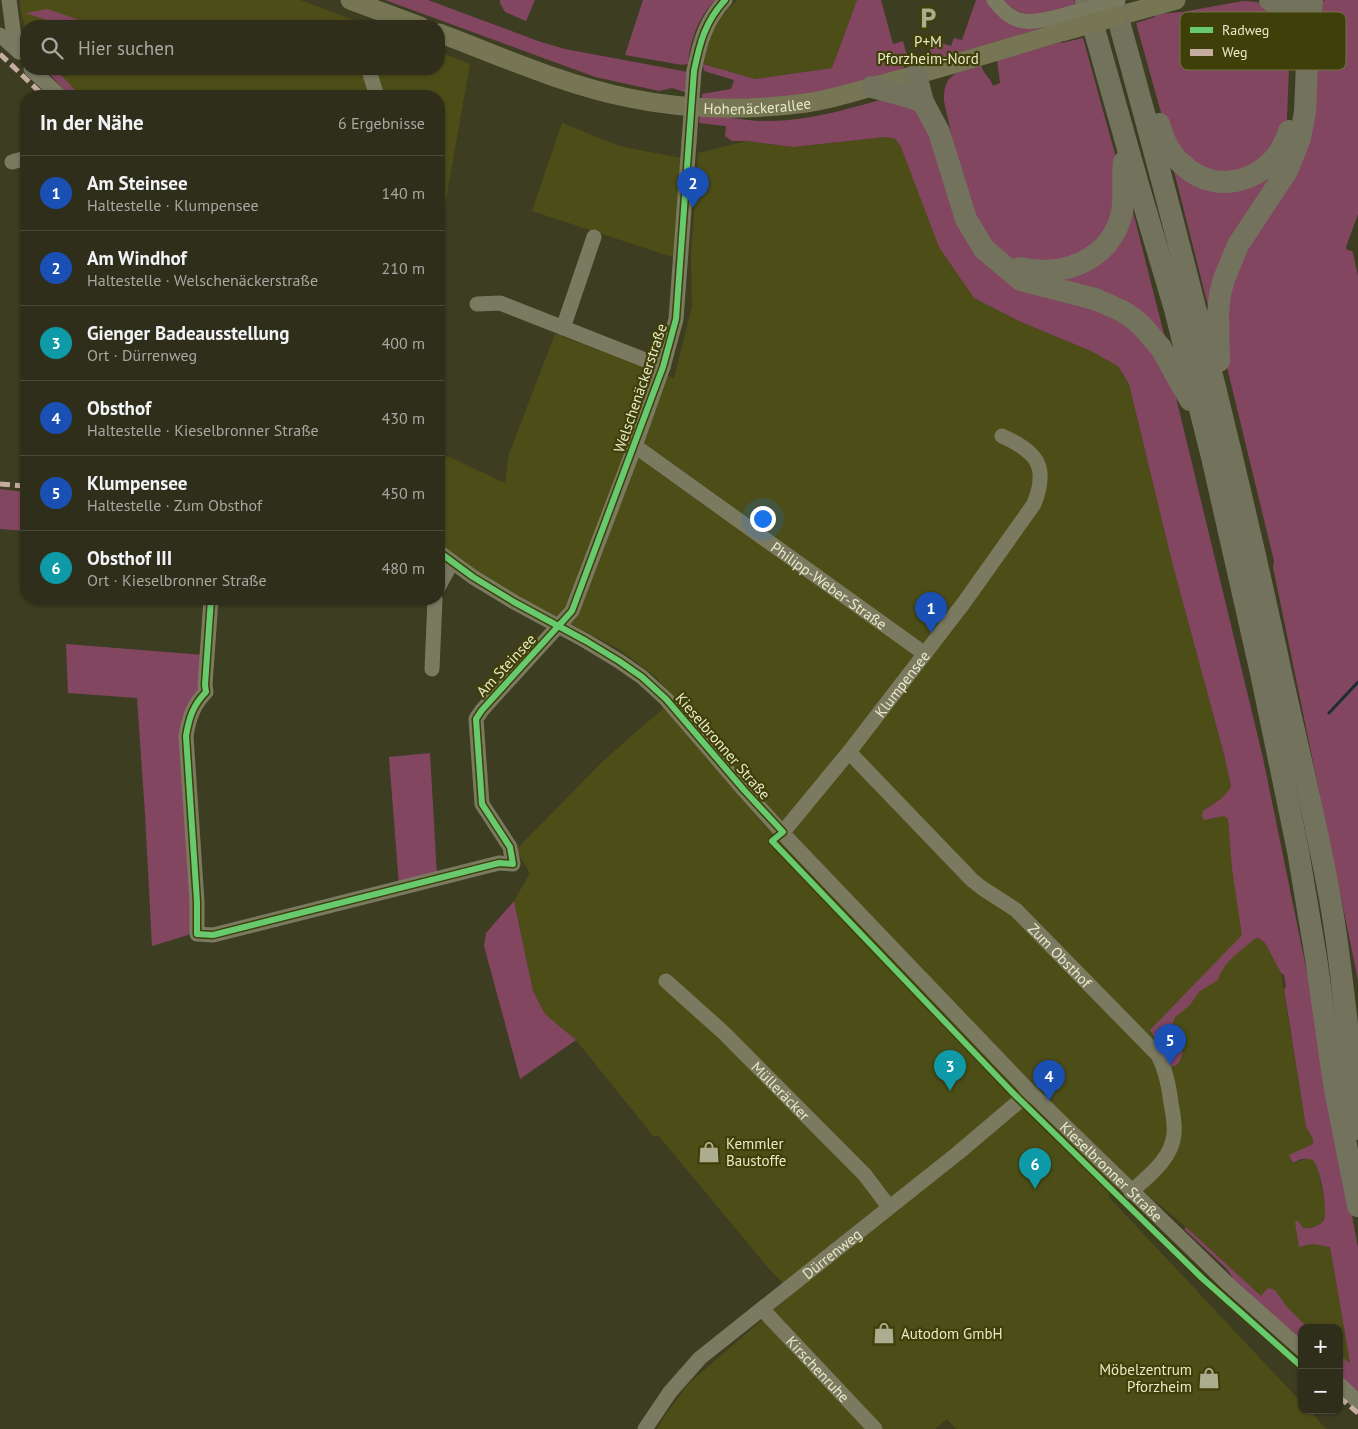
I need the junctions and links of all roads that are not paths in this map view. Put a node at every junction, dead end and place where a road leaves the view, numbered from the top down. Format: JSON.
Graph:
{"nodes":[{"id":1,"x":350,"y":0,"type":"edge"},
{"id":2,"x":725,"y":0,"type":"edge"},
{"id":3,"x":994,"y":0,"type":"edge"},
{"id":4,"x":1086,"y":0,"type":"edge"},
{"id":5,"x":1113,"y":0,"type":"edge"},
{"id":6,"x":1118,"y":0,"type":"edge"},
{"id":7,"x":1270,"y":0,"type":"edge"},
{"id":8,"x":1168,"y":2,"type":"edge"},
{"id":9,"x":6,"y":5,"type":"edge"},
{"id":10,"x":1285,"y":12,"type":"edge"},
{"id":11,"x":404,"y":20,"type":"edge"},
{"id":12,"x":1063,"y":24,"type":"junction"},
{"id":13,"x":0,"y":35,"type":"edge"},
{"id":14,"x":445,"y":35,"type":"edge"},
{"id":15,"x":20,"y":52,"type":"edge"},
{"id":16,"x":20,"y":55,"type":"edge"},
{"id":17,"x":1294,"y":70,"type":"edge"},
{"id":18,"x":1307,"y":70,"type":"edge"},
{"id":19,"x":923,"y":73,"type":"junction"},
{"id":20,"x":36,"y":75,"type":"edge"},
{"id":21,"x":370,"y":75,"type":"edge"},
{"id":22,"x":872,"y":87,"type":"junction"},
{"id":23,"x":49,"y":90,"type":"edge"},
{"id":24,"x":374,"y":90,"type":"edge"},
{"id":25,"x":1140,"y":97,"type":"junction"},
{"id":26,"x":923,"y":102,"type":"junction"},
{"id":27,"x":939,"y":132,"type":"junction"},
{"id":28,"x":1127,"y":146,"type":"junction"},
{"id":29,"x":594,"y":236,"type":"dead end"},
{"id":30,"x":1000,"y":263,"type":"junction"},
{"id":31,"x":477,"y":304,"type":"dead end"},
{"id":32,"x":563,"y":328,"type":"junction"},
{"id":33,"x":664,"y":367,"type":"junction"},
{"id":34,"x":1217,"y":395,"type":"junction"},
{"id":35,"x":1204,"y":422,"type":"junction"},
{"id":36,"x":1002,"y":436,"type":"dead end"},
{"id":37,"x":635,"y":446,"type":"junction"},
{"id":38,"x":445,"y":557,"type":"edge"},
{"id":39,"x":452,"y":562,"type":"junction"},
{"id":40,"x":445,"y":575,"type":"edge"},
{"id":41,"x":211,"y":605,"type":"edge"},
{"id":42,"x":435,"y":605,"type":"edge"},
{"id":43,"x":559,"y":627,"type":"junction"},
{"id":44,"x":925,"y":654,"type":"junction"},
{"id":45,"x":432,"y":669,"type":"dead end"},
{"id":46,"x":849,"y":752,"type":"junction"},
{"id":47,"x":783,"y":832,"type":"junction"},
{"id":48,"x":666,"y":981,"type":"dead end"},
{"id":49,"x":1030,"y":1092,"type":"junction"},
{"id":50,"x":1358,"y":1129,"type":"edge"},
{"id":51,"x":1131,"y":1192,"type":"junction"},
{"id":52,"x":1358,"y":1206,"type":"edge"},
{"id":53,"x":889,"y":1207,"type":"junction"},
{"id":54,"x":762,"y":1309,"type":"junction"},
{"id":55,"x":1298,"y":1346,"type":"edge"},
{"id":56,"x":1343,"y":1388,"type":"edge"},
{"id":57,"x":1358,"y":1402,"type":"edge"},
{"id":58,"x":646,"y":1429,"type":"edge"},
{"id":59,"x":875,"y":1429,"type":"edge"}],
"edges":[{"from":1,"to":11,"type":"main road"},
{"from":2,"to":33,"type":"street","name":"Welschenäckerstraße","bridge":true},
{"from":3,"to":12,"type":"street"},
{"from":4,"to":28,"type":"highway"},
{"from":5,"to":25,"type":"highway"},
{"from":6,"to":12,"type":"street","bridge":true},
{"from":7,"to":10,"type":"highway"},
{"from":8,"to":12,"type":"main road","name":"Hohenäckerallee","bridge":true},
{"from":9,"to":15,"type":"street"},
{"from":12,"to":19,"type":"main road","name":"Hohenäckerallee"},
{"from":13,"to":16,"type":"street"},
{"from":14,"to":22,"type":"main road","name":"Hohenäckerallee"},
{"from":17,"to":25,"type":"highway"},
{"from":18,"to":34,"type":"highway"},
{"from":19,"to":22,"type":"main road","name":"Hohenäckerallee"},
{"from":19,"to":26,"type":"highway"},
{"from":19,"to":27,"type":"highway"},
{"from":20,"to":23,"type":"street"},
{"from":21,"to":24,"type":"street"},
{"from":22,"to":26,"type":"highway"},
{"from":25,"to":34,"type":"highway"},
{"from":26,"to":27,"type":"highway"},
{"from":27,"to":30,"type":"highway"},
{"from":28,"to":30,"type":"highway"},
{"from":28,"to":35,"type":"highway"},
{"from":29,"to":32,"type":"street"},
{"from":30,"to":35,"type":"highway"},
{"from":31,"to":32,"type":"street"},
{"from":32,"to":33,"type":"street"},
{"from":33,"to":37,"type":"street","name":"Welschenäckerstraße"},
{"from":34,"to":50,"type":"highway"},
{"from":35,"to":52,"type":"highway"},
{"from":36,"to":44,"type":"street","name":"Klumpensee"},
{"from":37,"to":43,"type":"street","name":"Welschenäckerstraße"},
{"from":37,"to":44,"type":"street","name":"Philipp-Weber-Straße"},
{"from":38,"to":39,"type":"street","name":"Kieselbronner Straße"},
{"from":39,"to":40,"type":"street"},
{"from":39,"to":43,"type":"street","name":"Kieselbronner Straße"},
{"from":41,"to":43,"type":"street","name":"Am Steinsee"},
{"from":42,"to":45,"type":"street"},
{"from":43,"to":47,"type":"street","name":"Kieselbronner Straße"},
{"from":44,"to":46,"type":"street","name":"Klumpensee"},
{"from":46,"to":47,"type":"street","name":"Klumpensee"},
{"from":46,"to":51,"type":"street","name":"Zum Obsthof"},
{"from":47,"to":49,"type":"street","name":"Kieselbronner Straße"},
{"from":48,"to":53,"type":"street","name":"Mülleräcker"},
{"from":49,"to":51,"type":"street","name":"Kieselbronner Straße"},
{"from":49,"to":53,"type":"street","name":"Dürrenweg"},
{"from":51,"to":55,"type":"street","name":"Kieselbronner Straße"},
{"from":53,"to":54,"type":"street","name":"Dürrenweg"},
{"from":54,"to":58,"type":"street","name":"Dürrenweg"},
{"from":54,"to":59,"type":"street","name":"Kirschenruhe"},
{"from":56,"to":57,"type":"street"}]}
